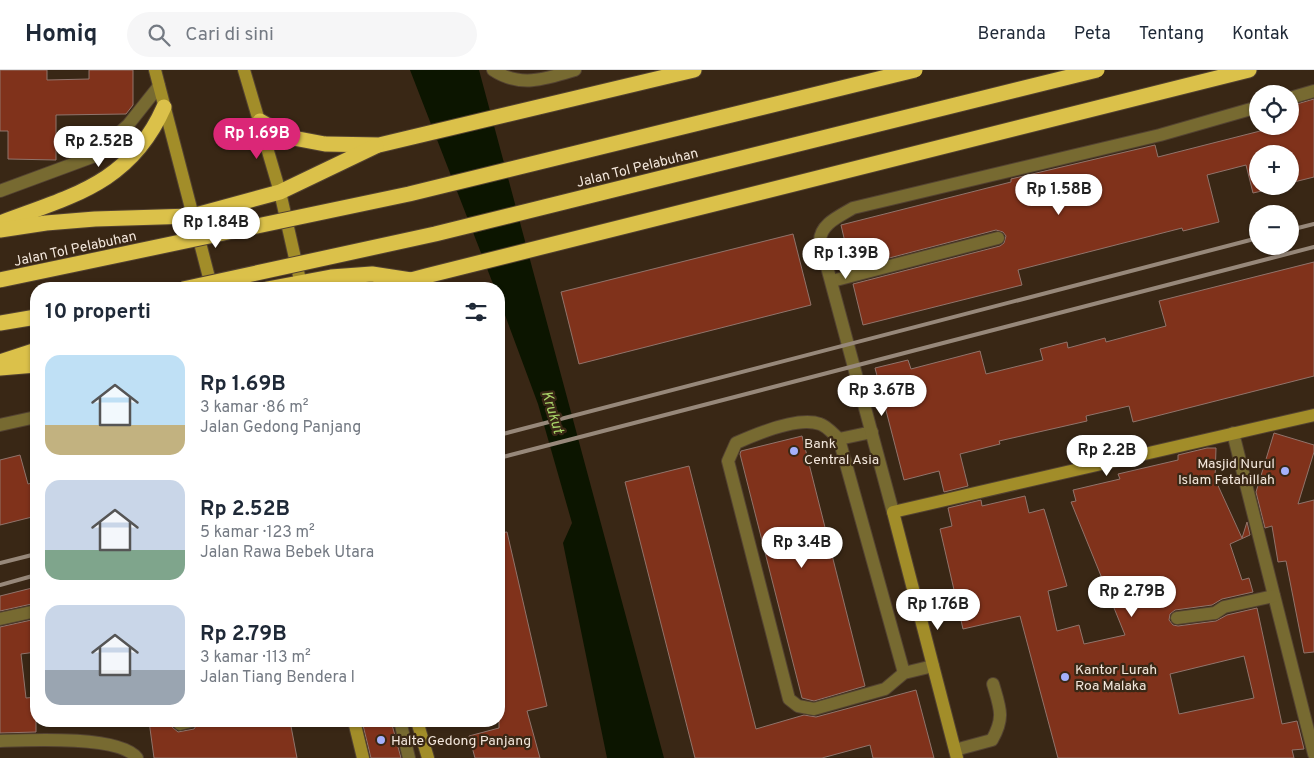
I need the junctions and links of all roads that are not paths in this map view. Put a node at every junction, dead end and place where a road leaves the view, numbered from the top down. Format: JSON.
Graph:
{"nodes":[{"id":1,"x":155,"y":70,"type":"edge"},
{"id":2,"x":244,"y":70,"type":"edge"},
{"id":3,"x":493,"y":70,"type":"edge"},
{"id":4,"x":575,"y":70,"type":"edge"},
{"id":5,"x":694,"y":70,"type":"edge"},
{"id":6,"x":915,"y":70,"type":"edge"},
{"id":7,"x":1097,"y":70,"type":"edge"},
{"id":8,"x":1249,"y":70,"type":"edge"},
{"id":9,"x":159,"y":86,"type":"junction"},
{"id":10,"x":1314,"y":91,"type":"edge"},
{"id":11,"x":1299,"y":95,"type":"edge"},
{"id":12,"x":164,"y":107,"type":"junction"},
{"id":13,"x":1249,"y":110,"type":"edge"},
{"id":14,"x":260,"y":121,"type":"junction"},
{"id":15,"x":379,"y":145,"type":"junction"},
{"id":16,"x":0,"y":191,"type":"edge"},
{"id":17,"x":280,"y":192,"type":"junction"},
{"id":18,"x":192,"y":216,"type":"junction"},
{"id":19,"x":0,"y":223,"type":"edge"},
{"id":20,"x":0,"y":230,"type":"edge"},
{"id":21,"x":998,"y":238,"type":"dead end"},
{"id":22,"x":0,"y":280,"type":"edge"},
{"id":23,"x":411,"y":280,"type":"junction"},
{"id":24,"x":832,"y":280,"type":"junction"},
{"id":25,"x":210,"y":282,"type":"edge"},
{"id":26,"x":215,"y":282,"type":"edge"},
{"id":27,"x":300,"y":282,"type":"edge"},
{"id":28,"x":314,"y":282,"type":"edge"},
{"id":29,"x":408,"y":282,"type":"edge"},
{"id":30,"x":30,"y":318,"type":"edge"},
{"id":31,"x":0,"y":324,"type":"edge"},
{"id":32,"x":30,"y":352,"type":"edge"},
{"id":33,"x":0,"y":362,"type":"edge"},
{"id":34,"x":30,"y":366,"type":"edge"},
{"id":35,"x":0,"y":368,"type":"edge"},
{"id":36,"x":1314,"y":414,"type":"edge"},
{"id":37,"x":30,"y":418,"type":"edge"},
{"id":38,"x":0,"y":425,"type":"edge"},
{"id":39,"x":872,"y":432,"type":"junction"},
{"id":40,"x":1233,"y":434,"type":"junction"},
{"id":41,"x":839,"y":440,"type":"junction"},
{"id":42,"x":893,"y":512,"type":"junction"},
{"id":43,"x":1274,"y":596,"type":"junction"},
{"id":44,"x":30,"y":612,"type":"edge"},
{"id":45,"x":1177,"y":618,"type":"dead end"},
{"id":46,"x":0,"y":619,"type":"edge"},
{"id":47,"x":933,"y":666,"type":"junction"},
{"id":48,"x":904,"y":673,"type":"junction"},
{"id":49,"x":993,"y":684,"type":"dead end"},
{"id":50,"x":355,"y":727,"type":"edge"},
{"id":51,"x":401,"y":727,"type":"edge"},
{"id":52,"x":419,"y":727,"type":"edge"},
{"id":53,"x":0,"y":740,"type":"edge"},
{"id":54,"x":956,"y":754,"type":"edge"},
{"id":55,"x":1314,"y":754,"type":"edge"},
{"id":56,"x":136,"y":758,"type":"edge"},
{"id":57,"x":363,"y":758,"type":"edge"},
{"id":58,"x":409,"y":758,"type":"edge"},
{"id":59,"x":428,"y":758,"type":"edge"}],
"edges":[{"from":1,"to":9,"type":"street"},
{"from":2,"to":14,"type":"street"},
{"from":3,"to":4,"type":"street"},
{"from":5,"to":15,"type":"highway"},
{"from":6,"to":22,"type":"highway","name":"Jalan Tol Pelabuhan","bridge":true},
{"from":7,"to":26,"type":"highway","name":"Jalan Tol Pelabuhan","bridge":true},
{"from":8,"to":23,"type":"highway"},
{"from":9,"to":12,"type":"street"},
{"from":9,"to":16,"type":"street"},
{"from":10,"to":11,"type":"street"},
{"from":12,"to":18,"type":"street"},
{"from":12,"to":19,"type":"highway"},
{"from":13,"to":24,"type":"street"},
{"from":14,"to":15,"type":"highway"},
{"from":14,"to":17,"type":"street"},
{"from":15,"to":17,"type":"highway"},
{"from":17,"to":18,"type":"highway"},
{"from":17,"to":27,"type":"street"},
{"from":18,"to":20,"type":"highway"},
{"from":18,"to":25,"type":"street"},
{"from":21,"to":24,"type":"street"},
{"from":23,"to":28,"type":"highway"},
{"from":23,"to":29,"type":"highway"},
{"from":24,"to":39,"type":"street"},
{"from":30,"to":31,"type":"highway"},
{"from":32,"to":33,"type":"highway"},
{"from":34,"to":35,"type":"highway"},
{"from":36,"to":40,"type":"street"},
{"from":37,"to":38,"type":"street"},
{"from":39,"to":41,"type":"street"},
{"from":39,"to":42,"type":"street"},
{"from":40,"to":42,"type":"street"},
{"from":40,"to":43,"type":"street"},
{"from":41,"to":48,"type":"street"},
{"from":41,"to":48,"type":"street"},
{"from":42,"to":47,"type":"street"},
{"from":43,"to":45,"type":"street"},
{"from":43,"to":55,"type":"street"},
{"from":44,"to":46,"type":"street"},
{"from":47,"to":48,"type":"street"},
{"from":47,"to":54,"type":"street"},
{"from":49,"to":54,"type":"street"},
{"from":50,"to":57,"type":"street"},
{"from":51,"to":58,"type":"street"},
{"from":52,"to":59,"type":"street"},
{"from":53,"to":56,"type":"street"}]}
